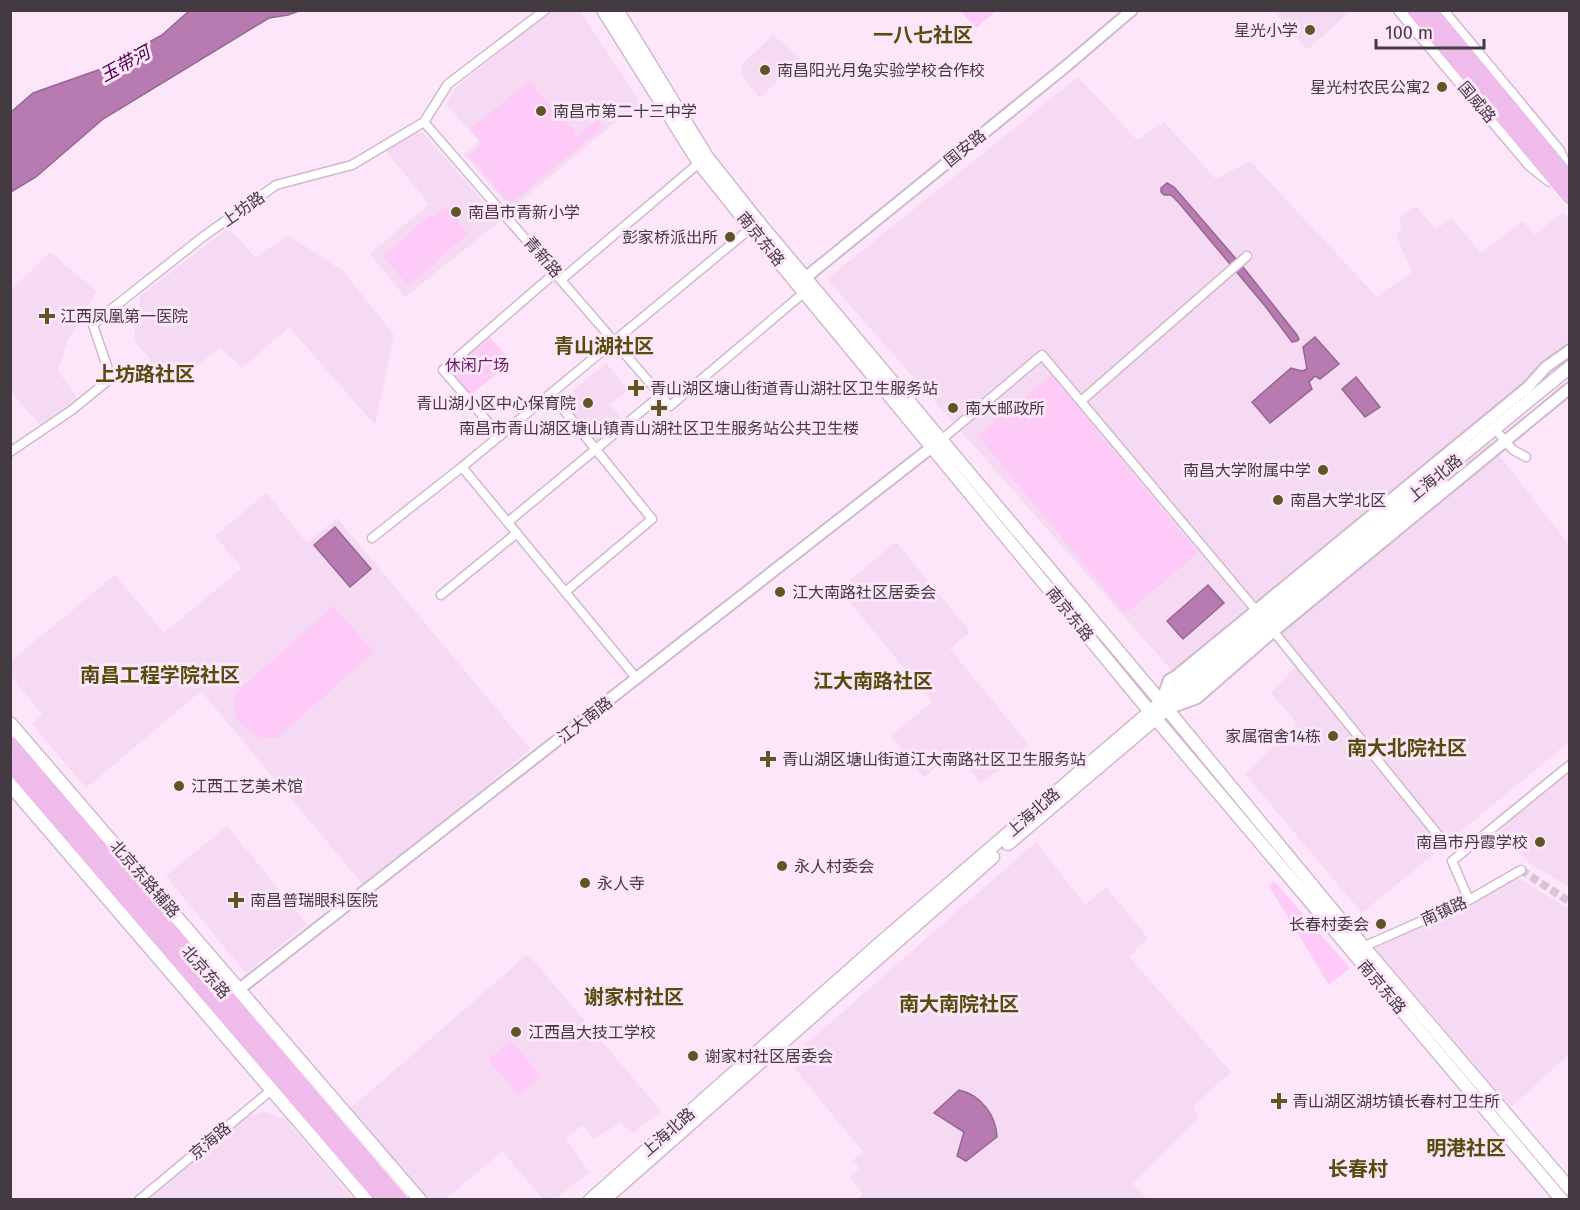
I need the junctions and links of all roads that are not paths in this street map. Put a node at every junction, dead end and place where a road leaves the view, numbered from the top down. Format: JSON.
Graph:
{"nodes":[{"id":1,"x":545,"y":10,"type":"edge"},
{"id":2,"x":603,"y":10,"type":"edge"},
{"id":3,"x":617,"y":10,"type":"edge"},
{"id":4,"x":1132,"y":10,"type":"edge"},
{"id":5,"x":1400,"y":10,"type":"edge"},
{"id":6,"x":1414,"y":10,"type":"edge"},
{"id":7,"x":1430,"y":10,"type":"edge"},
{"id":8,"x":1441,"y":10,"type":"edge"},
{"id":9,"x":424,"y":122,"type":"junction"},
{"id":10,"x":699,"y":163,"type":"junction"},
{"id":11,"x":1567,"y":186,"type":"edge"},
{"id":12,"x":752,"y":228,"type":"junction"},
{"id":13,"x":1245,"y":258,"type":"dead end"},
{"id":14,"x":559,"y":275,"type":"junction"},
{"id":15,"x":805,"y":285,"type":"junction"},
{"id":16,"x":615,"y":341,"type":"junction"},
{"id":17,"x":1569,"y":350,"type":"edge"},
{"id":18,"x":1569,"y":367,"type":"edge"},
{"id":19,"x":1569,"y":378,"type":"edge"},
{"id":20,"x":1569,"y":388,"type":"edge"},
{"id":21,"x":551,"y":394,"type":"junction"},
{"id":22,"x":660,"y":395,"type":"junction"},
{"id":23,"x":1081,"y":401,"type":"junction"},
{"id":24,"x":500,"y":436,"type":"junction"},
{"id":25,"x":1503,"y":438,"type":"junction"},
{"id":26,"x":937,"y":444,"type":"junction"},
{"id":27,"x":596,"y":448,"type":"junction"},
{"id":28,"x":10,"y":452,"type":"edge"},
{"id":29,"x":1526,"y":457,"type":"dead end"},
{"id":30,"x":462,"y":467,"type":"junction"},
{"id":31,"x":507,"y":522,"type":"junction"},
{"id":32,"x":517,"y":533,"type":"junction"},
{"id":33,"x":372,"y":538,"type":"dead end"},
{"id":34,"x":565,"y":591,"type":"junction"},
{"id":35,"x":441,"y":595,"type":"dead end"},
{"id":36,"x":1265,"y":621,"type":"junction"},
{"id":37,"x":637,"y":679,"type":"junction"},
{"id":38,"x":1164,"y":705,"type":"junction"},
{"id":39,"x":1153,"y":715,"type":"junction"},
{"id":40,"x":10,"y":723,"type":"edge"},
{"id":41,"x":10,"y":743,"type":"edge"},
{"id":42,"x":10,"y":764,"type":"edge"},
{"id":43,"x":1569,"y":765,"type":"edge"},
{"id":44,"x":10,"y":784,"type":"edge"},
{"id":45,"x":1443,"y":841,"type":"dead end"},
{"id":46,"x":1521,"y":870,"type":"dead end"},
{"id":47,"x":1469,"y":900,"type":"junction"},
{"id":48,"x":1363,"y":946,"type":"junction"},
{"id":49,"x":234,"y":994,"type":"junction"},
{"id":50,"x":276,"y":1086,"type":"junction"},
{"id":51,"x":1569,"y":1189,"type":"edge"},
{"id":52,"x":139,"y":1200,"type":"edge"},
{"id":53,"x":366,"y":1200,"type":"edge"},
{"id":54,"x":383,"y":1200,"type":"edge"},
{"id":55,"x":401,"y":1200,"type":"edge"},
{"id":56,"x":420,"y":1200,"type":"edge"},
{"id":57,"x":590,"y":1200,"type":"edge"},
{"id":58,"x":604,"y":1200,"type":"edge"},
{"id":59,"x":1562,"y":1200,"type":"edge"}],
"edges":[{"from":1,"to":9,"type":"street","name":"上坊路"},
{"from":2,"to":10,"type":"main road","name":"南京东路"},
{"from":3,"to":15,"type":"main road","name":"南京东路"},
{"from":4,"to":15,"type":"street","name":"国安路"},
{"from":5,"to":11,"type":"main road","name":"国威路"},
{"from":6,"to":11,"type":"main road","name":"国威路"},
{"from":7,"to":11,"type":"main road","name":"国威路"},
{"from":8,"to":11,"type":"main road","name":"国威路"},
{"from":9,"to":14,"type":"street","name":"青新路"},
{"from":9,"to":28,"type":"street","name":"上坊路"},
{"from":10,"to":12,"type":"main road","name":"南京东路"},
{"from":10,"to":14,"type":"street"},
{"from":12,"to":15,"type":"main road","name":"南京东路"},
{"from":12,"to":16,"type":"street"},
{"from":13,"to":23,"type":"street"},
{"from":14,"to":16,"type":"street","name":"青新路"},
{"from":14,"to":24,"type":"street"},
{"from":15,"to":22,"type":"street"},
{"from":15,"to":26,"type":"main road","name":"南京东路"},
{"from":16,"to":21,"type":"street"},
{"from":16,"to":22,"type":"street","name":"青新路"},
{"from":17,"to":36,"type":"street"},
{"from":18,"to":36,"type":"main road","name":"上海北路"},
{"from":19,"to":25,"type":"main road","name":"上海北路"},
{"from":20,"to":25,"type":"street"},
{"from":21,"to":24,"type":"street"},
{"from":21,"to":27,"type":"street"},
{"from":22,"to":27,"type":"street"},
{"from":23,"to":26,"type":"street"},
{"from":23,"to":36,"type":"street"},
{"from":24,"to":30,"type":"street"},
{"from":25,"to":29,"type":"street"},
{"from":25,"to":36,"type":"main road","name":"上海北路"},
{"from":26,"to":37,"type":"street","name":"江大南路"},
{"from":26,"to":38,"type":"main road","name":"南京东路"},
{"from":26,"to":39,"type":"main road","name":"南京东路"},
{"from":27,"to":31,"type":"street"},
{"from":27,"to":34,"type":"street"},
{"from":30,"to":31,"type":"street"},
{"from":30,"to":33,"type":"street"},
{"from":31,"to":32,"type":"street"},
{"from":32,"to":34,"type":"street"},
{"from":32,"to":35,"type":"street"},
{"from":34,"to":37,"type":"street"},
{"from":36,"to":38,"type":"main road","name":"上海北路"},
{"from":36,"to":38,"type":"street"},
{"from":36,"to":45,"type":"street"},
{"from":37,"to":49,"type":"street","name":"江大南路"},
{"from":38,"to":39,"type":"main road","name":"上海北路"},
{"from":38,"to":48,"type":"main road","name":"南京东路"},
{"from":39,"to":57,"type":"main road","name":"上海北路"},
{"from":39,"to":58,"type":"main road","name":"上海北路"},
{"from":39,"to":59,"type":"main road","name":"南京东路"},
{"from":40,"to":49,"type":"main road","name":"北京东路辅路"},
{"from":41,"to":49,"type":"main road","name":"北京东路"},
{"from":42,"to":50,"type":"main road","name":"北京东路"},
{"from":43,"to":47,"type":"street"},
{"from":44,"to":50,"type":"main road"},
{"from":46,"to":47,"type":"street","name":"南镇路"},
{"from":47,"to":48,"type":"street","name":"南镇路"},
{"from":48,"to":51,"type":"main road","name":"南京东路"},
{"from":49,"to":55,"type":"main road","name":"北京东路"},
{"from":49,"to":56,"type":"main road","name":"北京东路辅路"},
{"from":50,"to":52,"type":"street","name":"京海路"},
{"from":50,"to":53,"type":"main road"},
{"from":50,"to":54,"type":"main road","name":"北京东路"}]}
